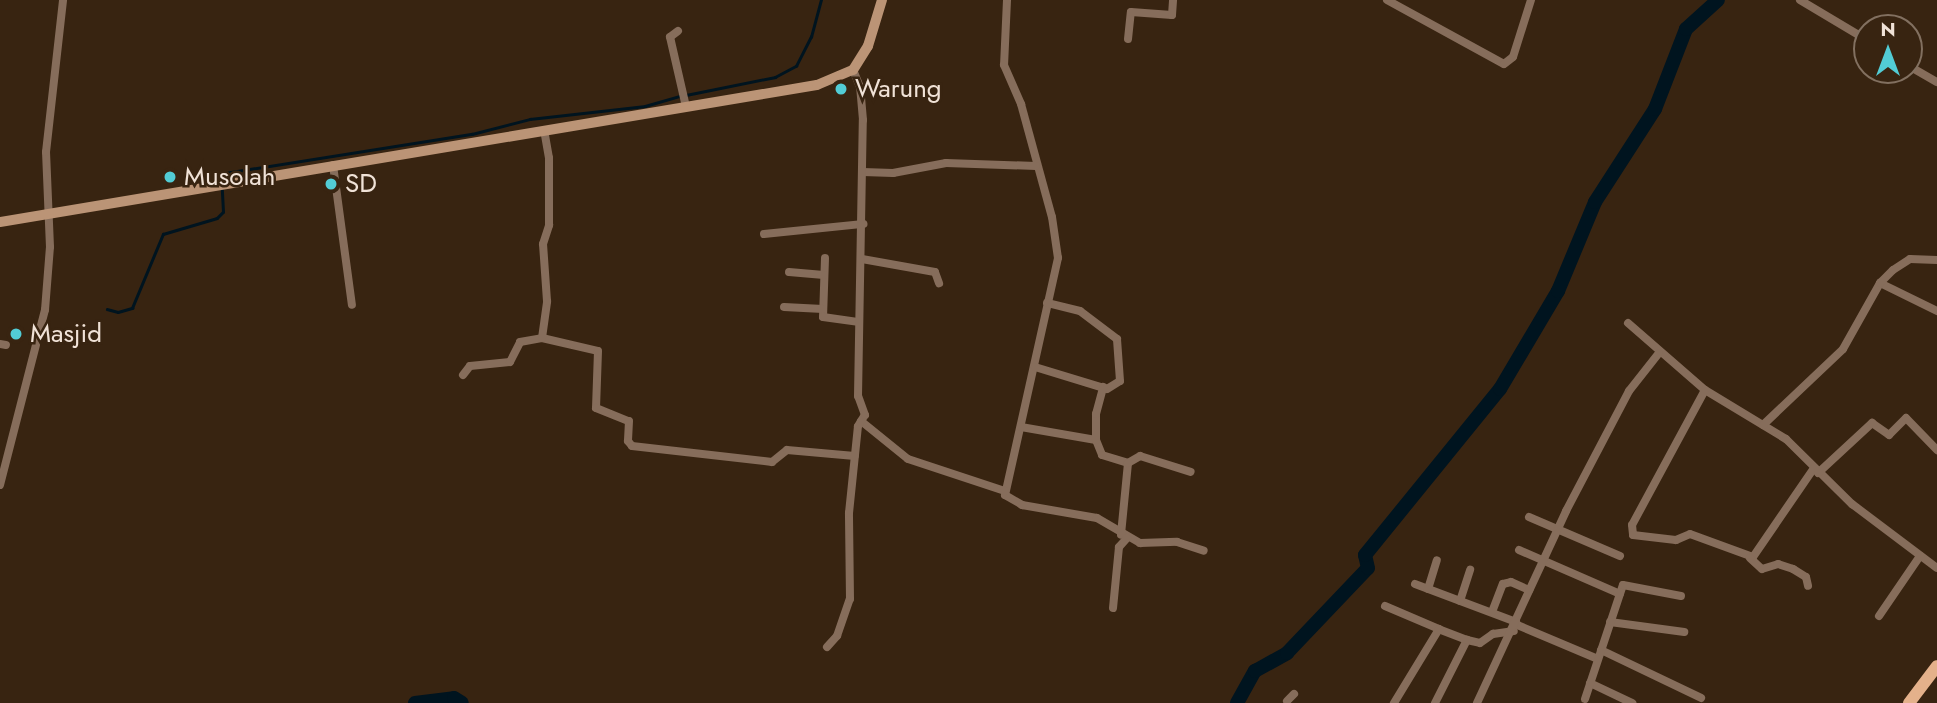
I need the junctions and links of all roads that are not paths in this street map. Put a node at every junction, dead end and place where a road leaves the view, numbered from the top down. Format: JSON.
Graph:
{"nodes":[{"id":1,"x":63,"y":0,"type":"edge"},
{"id":2,"x":881,"y":0,"type":"edge"},
{"id":3,"x":1007,"y":0,"type":"edge"},
{"id":4,"x":1173,"y":0,"type":"edge"},
{"id":5,"x":1387,"y":0,"type":"edge"},
{"id":6,"x":1531,"y":0,"type":"edge"},
{"id":7,"x":1800,"y":0,"type":"edge"},
{"id":8,"x":678,"y":31,"type":"dead end"},
{"id":9,"x":1853,"y":32,"type":"edge"},
{"id":10,"x":1128,"y":39,"type":"dead end"},
{"id":11,"x":853,"y":70,"type":"junction"},
{"id":12,"x":686,"y":103,"type":"junction"},
{"id":13,"x":544,"y":130,"type":"junction"},
{"id":14,"x":333,"y":165,"type":"junction"},
{"id":15,"x":1036,"y":166,"type":"junction"},
{"id":16,"x":863,"y":172,"type":"junction"},
{"id":17,"x":47,"y":214,"type":"junction"},
{"id":18,"x":0,"y":222,"type":"edge"},
{"id":19,"x":863,"y":225,"type":"junction"},
{"id":20,"x":764,"y":234,"type":"dead end"},
{"id":21,"x":825,"y":258,"type":"dead end"},
{"id":22,"x":862,"y":259,"type":"junction"},
{"id":23,"x":1937,"y":260,"type":"edge"},
{"id":24,"x":789,"y":272,"type":"dead end"},
{"id":25,"x":824,"y":275,"type":"junction"},
{"id":26,"x":939,"y":283,"type":"dead end"},
{"id":27,"x":1880,"y":283,"type":"junction"},
{"id":28,"x":1047,"y":303,"type":"junction"},
{"id":29,"x":352,"y":305,"type":"dead end"},
{"id":30,"x":784,"y":307,"type":"dead end"},
{"id":31,"x":823,"y":309,"type":"junction"},
{"id":32,"x":1937,"y":312,"type":"edge"},
{"id":33,"x":858,"y":322,"type":"junction"},
{"id":34,"x":1628,"y":323,"type":"dead end"},
{"id":35,"x":542,"y":338,"type":"junction"},
{"id":36,"x":1659,"y":354,"type":"junction"},
{"id":37,"x":1035,"y":367,"type":"junction"},
{"id":38,"x":463,"y":375,"type":"dead end"},
{"id":39,"x":1103,"y":387,"type":"junction"},
{"id":40,"x":1705,"y":390,"type":"junction"},
{"id":41,"x":861,"y":421,"type":"junction"},
{"id":42,"x":1763,"y":425,"type":"junction"},
{"id":43,"x":1021,"y":426,"type":"junction"},
{"id":44,"x":1096,"y":440,"type":"junction"},
{"id":45,"x":1937,"y":450,"type":"edge"},
{"id":46,"x":856,"y":456,"type":"junction"},
{"id":47,"x":1128,"y":463,"type":"junction"},
{"id":48,"x":1816,"y":470,"type":"junction"},
{"id":49,"x":1191,"y":472,"type":"dead end"},
{"id":50,"x":0,"y":485,"type":"edge"},
{"id":51,"x":1005,"y":491,"type":"junction"},
{"id":52,"x":1530,"y":517,"type":"dead end"},
{"id":53,"x":1558,"y":529,"type":"junction"},
{"id":54,"x":1124,"y":536,"type":"junction"},
{"id":55,"x":1519,"y":550,"type":"dead end"},
{"id":56,"x":1203,"y":551,"type":"dead end"},
{"id":57,"x":1620,"y":556,"type":"dead end"},
{"id":58,"x":1920,"y":556,"type":"junction"},
{"id":59,"x":1750,"y":558,"type":"junction"},
{"id":60,"x":1437,"y":560,"type":"dead end"},
{"id":61,"x":1544,"y":561,"type":"junction"},
{"id":62,"x":1937,"y":568,"type":"edge"},
{"id":63,"x":1470,"y":570,"type":"dead end"},
{"id":64,"x":1415,"y":584,"type":"dead end"},
{"id":65,"x":1808,"y":586,"type":"dead end"},
{"id":66,"x":1428,"y":589,"type":"junction"},
{"id":67,"x":1530,"y":590,"type":"junction"},
{"id":68,"x":1619,"y":594,"type":"junction"},
{"id":69,"x":1681,"y":596,"type":"dead end"},
{"id":70,"x":1460,"y":601,"type":"junction"},
{"id":71,"x":1385,"y":606,"type":"dead end"},
{"id":72,"x":1113,"y":608,"type":"dead end"},
{"id":73,"x":1492,"y":612,"type":"junction"},
{"id":74,"x":1879,"y":616,"type":"dead end"},
{"id":75,"x":1610,"y":622,"type":"junction"},
{"id":76,"x":1515,"y":626,"type":"junction"},
{"id":77,"x":1439,"y":629,"type":"junction"},
{"id":78,"x":1684,"y":632,"type":"dead end"},
{"id":79,"x":1467,"y":640,"type":"junction"},
{"id":80,"x":827,"y":647,"type":"dead end"},
{"id":81,"x":1601,"y":650,"type":"junction"},
{"id":82,"x":1598,"y":659,"type":"junction"},
{"id":83,"x":1937,"y":666,"type":"edge"},
{"id":84,"x":1590,"y":683,"type":"junction"},
{"id":85,"x":1700,"y":698,"type":"dead end"},
{"id":86,"x":1585,"y":699,"type":"dead end"},
{"id":87,"x":1394,"y":703,"type":"edge"},
{"id":88,"x":1435,"y":703,"type":"edge"},
{"id":89,"x":1477,"y":703,"type":"edge"},
{"id":90,"x":1632,"y":703,"type":"edge"},
{"id":91,"x":1909,"y":703,"type":"edge"}],
"edges":[{"from":1,"to":17,"type":"street"},
{"from":2,"to":11,"type":"street"},
{"from":3,"to":15,"type":"street"},
{"from":4,"to":10,"type":"street"},
{"from":5,"to":6,"type":"street"},
{"from":7,"to":9,"type":"street"},
{"from":8,"to":12,"type":"street"},
{"from":11,"to":12,"type":"street"},
{"from":11,"to":16,"type":"street"},
{"from":12,"to":13,"type":"street"},
{"from":13,"to":14,"type":"street"},
{"from":13,"to":35,"type":"street"},
{"from":14,"to":17,"type":"street"},
{"from":14,"to":29,"type":"street"},
{"from":15,"to":16,"type":"street"},
{"from":15,"to":28,"type":"street"},
{"from":16,"to":19,"type":"street"},
{"from":17,"to":18,"type":"street"},
{"from":17,"to":50,"type":"street"},
{"from":19,"to":20,"type":"street"},
{"from":19,"to":22,"type":"street"},
{"from":21,"to":25,"type":"street"},
{"from":22,"to":26,"type":"street"},
{"from":22,"to":33,"type":"street"},
{"from":23,"to":27,"type":"street"},
{"from":24,"to":25,"type":"street"},
{"from":25,"to":31,"type":"street"},
{"from":27,"to":32,"type":"street"},
{"from":27,"to":42,"type":"street"},
{"from":28,"to":37,"type":"street"},
{"from":28,"to":39,"type":"street"},
{"from":30,"to":31,"type":"street"},
{"from":31,"to":33,"type":"street"},
{"from":33,"to":41,"type":"street"},
{"from":34,"to":36,"type":"street"},
{"from":35,"to":38,"type":"street"},
{"from":35,"to":46,"type":"street"},
{"from":36,"to":40,"type":"street"},
{"from":36,"to":53,"type":"street"},
{"from":37,"to":39,"type":"street"},
{"from":37,"to":43,"type":"street"},
{"from":39,"to":44,"type":"street"},
{"from":40,"to":42,"type":"street"},
{"from":40,"to":59,"type":"street"},
{"from":41,"to":46,"type":"street"},
{"from":41,"to":51,"type":"street"},
{"from":42,"to":48,"type":"street"},
{"from":43,"to":44,"type":"street"},
{"from":43,"to":51,"type":"street"},
{"from":44,"to":47,"type":"street"},
{"from":45,"to":48,"type":"street"},
{"from":46,"to":80,"type":"street"},
{"from":47,"to":49,"type":"street"},
{"from":47,"to":54,"type":"street"},
{"from":48,"to":58,"type":"street"},
{"from":48,"to":59,"type":"street"},
{"from":51,"to":54,"type":"street"},
{"from":52,"to":53,"type":"street"},
{"from":53,"to":57,"type":"street"},
{"from":53,"to":61,"type":"street"},
{"from":54,"to":56,"type":"street"},
{"from":54,"to":72,"type":"street"},
{"from":55,"to":61,"type":"street"},
{"from":58,"to":62,"type":"street"},
{"from":58,"to":74,"type":"street"},
{"from":59,"to":65,"type":"street"},
{"from":60,"to":66,"type":"street"},
{"from":61,"to":67,"type":"street"},
{"from":61,"to":68,"type":"street"},
{"from":63,"to":70,"type":"street"},
{"from":64,"to":66,"type":"street"},
{"from":66,"to":70,"type":"street"},
{"from":67,"to":73,"type":"street"},
{"from":67,"to":76,"type":"street"},
{"from":68,"to":69,"type":"street"},
{"from":68,"to":75,"type":"street"},
{"from":70,"to":73,"type":"street"},
{"from":71,"to":77,"type":"street"},
{"from":73,"to":76,"type":"street"},
{"from":75,"to":78,"type":"street"},
{"from":75,"to":81,"type":"street"},
{"from":76,"to":79,"type":"street"},
{"from":76,"to":82,"type":"street"},
{"from":76,"to":89,"type":"street"},
{"from":77,"to":79,"type":"street"},
{"from":77,"to":87,"type":"street"},
{"from":79,"to":88,"type":"street"},
{"from":81,"to":82,"type":"street"},
{"from":81,"to":85,"type":"street"},
{"from":82,"to":84,"type":"street"},
{"from":83,"to":91,"type":"main road"},
{"from":84,"to":86,"type":"street"},
{"from":84,"to":90,"type":"street"}]}
